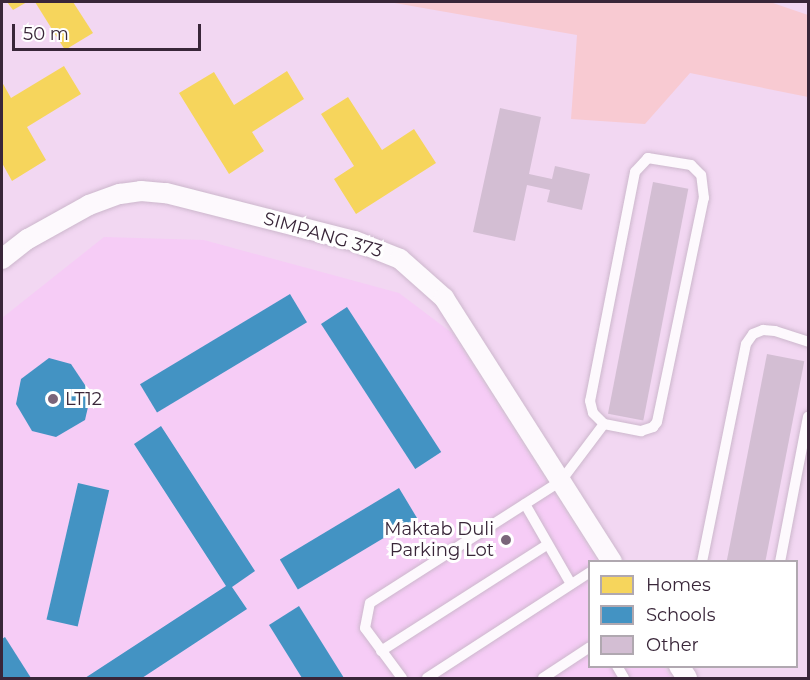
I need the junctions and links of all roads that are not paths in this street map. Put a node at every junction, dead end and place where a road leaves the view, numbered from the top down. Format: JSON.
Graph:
{"nodes":[{"id":1,"x":2,"y":259,"type":"edge"},
{"id":2,"x":808,"y":342,"type":"edge"},
{"id":3,"x":808,"y":417,"type":"edge"},
{"id":4,"x":603,"y":424,"type":"junction"},
{"id":5,"x":561,"y":481,"type":"junction"},
{"id":6,"x":525,"y":504,"type":"junction"},
{"id":7,"x":547,"y":545,"type":"junction"},
{"id":8,"x":609,"y":560,"type":"edge"},
{"id":9,"x":702,"y":560,"type":"edge"},
{"id":10,"x":780,"y":560,"type":"edge"},
{"id":11,"x":588,"y":573,"type":"edge"},
{"id":12,"x":571,"y":584,"type":"junction"},
{"id":13,"x":588,"y":648,"type":"edge"},
{"id":14,"x":381,"y":651,"type":"junction"},
{"id":15,"x":402,"y":678,"type":"edge"},
{"id":16,"x":427,"y":678,"type":"edge"},
{"id":17,"x":543,"y":678,"type":"edge"}],
"edges":[{"from":1,"to":5,"type":"street","name":"SIMPANG 373"},
{"from":2,"to":9,"type":"lane"},
{"from":3,"to":10,"type":"lane"},
{"from":4,"to":4,"type":"lane"},
{"from":4,"to":5,"type":"lane"},
{"from":5,"to":6,"type":"lane"},
{"from":5,"to":8,"type":"street","name":"SIMPANG 373"},
{"from":6,"to":7,"type":"lane"},
{"from":6,"to":14,"type":"lane"},
{"from":7,"to":12,"type":"lane"},
{"from":7,"to":14,"type":"lane"},
{"from":11,"to":12,"type":"lane"},
{"from":12,"to":16,"type":"lane"},
{"from":13,"to":17,"type":"lane"},
{"from":14,"to":15,"type":"lane"}]}
